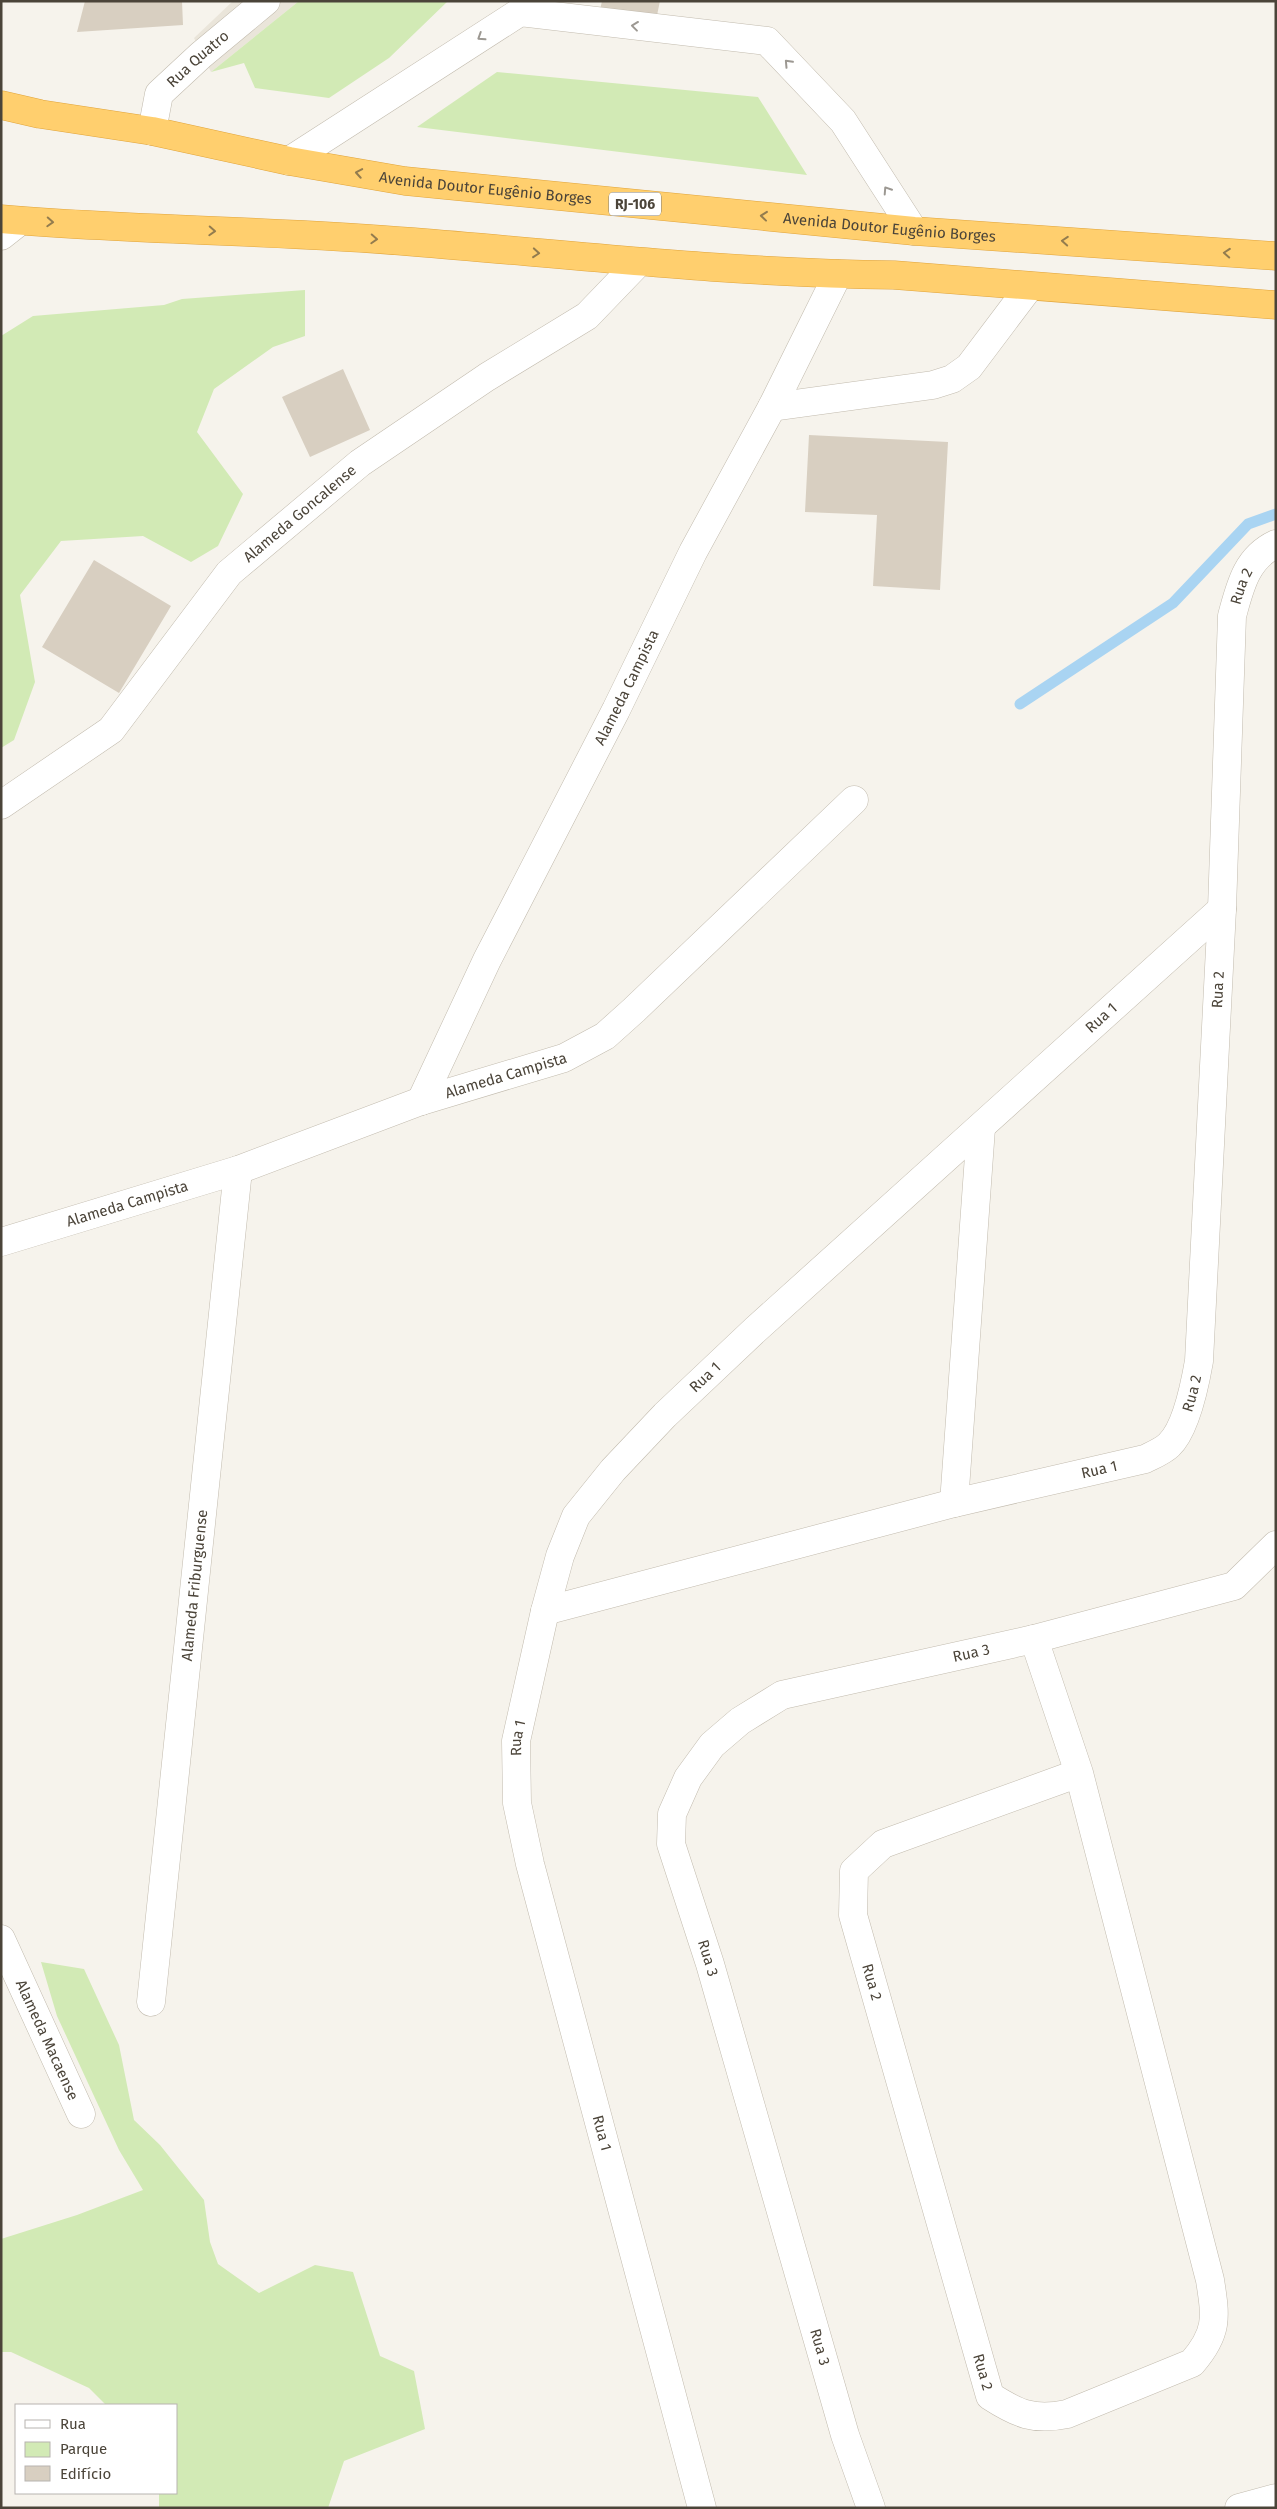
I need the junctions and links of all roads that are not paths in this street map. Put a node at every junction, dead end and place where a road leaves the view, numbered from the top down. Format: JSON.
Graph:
{"nodes":[{"id":1,"x":266,"y":1,"type":"edge"},
{"id":2,"x":1,"y":106,"type":"edge"},
{"id":3,"x":152,"y":132,"type":"junction"},
{"id":4,"x":289,"y":161,"type":"junction"},
{"id":5,"x":7,"y":225,"type":"edge"},
{"id":6,"x":914,"y":231,"type":"junction"},
{"id":7,"x":1276,"y":256,"type":"edge"},
{"id":8,"x":638,"y":263,"type":"junction"},
{"id":9,"x":838,"y":274,"type":"junction"},
{"id":10,"x":1030,"y":286,"type":"junction"},
{"id":11,"x":1276,"y":305,"type":"edge"},
{"id":12,"x":772,"y":407,"type":"junction"},
{"id":13,"x":1276,"y":544,"type":"edge"},
{"id":14,"x":854,"y":800,"type":"dead end"},
{"id":15,"x":1,"y":805,"type":"edge"},
{"id":16,"x":1222,"y":909,"type":"junction"},
{"id":17,"x":421,"y":1101,"type":"junction"},
{"id":18,"x":981,"y":1128,"type":"junction"},
{"id":19,"x":238,"y":1170,"type":"junction"},
{"id":20,"x":1,"y":1242,"type":"edge"},
{"id":21,"x":1169,"y":1445,"type":"joint"},
{"id":22,"x":954,"y":1503,"type":"junction"},
{"id":23,"x":1276,"y":1545,"type":"edge"},
{"id":24,"x":545,"y":1611,"type":"junction"},
{"id":25,"x":1034,"y":1639,"type":"junction"},
{"id":26,"x":1079,"y":1773,"type":"junction"},
{"id":27,"x":1,"y":1939,"type":"edge"},
{"id":28,"x":150,"y":2002,"type":"dead end"},
{"id":29,"x":81,"y":2114,"type":"dead end"},
{"id":30,"x":1276,"y":2498,"type":"edge"},
{"id":31,"x":702,"y":2508,"type":"edge"},
{"id":32,"x":870,"y":2508,"type":"edge"},
{"id":33,"x":1239,"y":2508,"type":"edge"}],
"edges":[{"from":1,"to":3,"type":"street","name":"Rua Quatro"},
{"from":2,"to":3,"type":"highway","name":"Avenida Doutor Eugênio Borges","number":"RJ-106"},
{"from":3,"to":4,"type":"highway","name":"Avenida Doutor Eugênio Borges","number":"RJ-106"},
{"from":6,"to":4,"type":"highway","name":"Avenida Doutor Eugênio Borges","number":"RJ-106","one_way":true},
{"from":6,"to":4,"type":"street","one_way":true},
{"from":5,"to":8,"type":"highway","one_way":true},
{"from":7,"to":6,"type":"highway","name":"Avenida Doutor Eugênio Borges","number":"RJ-106","one_way":true},
{"from":8,"to":9,"type":"highway"},
{"from":8,"to":15,"type":"street","name":"Alameda Goncalense"},
{"from":9,"to":10,"type":"highway"},
{"from":9,"to":12,"type":"street","name":"Alameda Campista"},
{"from":10,"to":11,"type":"highway"},
{"from":10,"to":12,"type":"street"},
{"from":12,"to":17,"type":"street","name":"Alameda Campista"},
{"from":13,"to":16,"type":"street","name":"Rua 2"},
{"from":14,"to":17,"type":"street","name":"Alameda Campista"},
{"from":16,"to":18,"type":"street","name":"Rua 1"},
{"from":16,"to":21,"type":"street","name":"Rua 2"},
{"from":17,"to":19,"type":"street","name":"Alameda Campista"},
{"from":18,"to":22,"type":"street"},
{"from":18,"to":24,"type":"street","name":"Rua 1"},
{"from":19,"to":20,"type":"street","name":"Alameda Campista"},
{"from":19,"to":28,"type":"street","name":"Alameda Friburguense"},
{"from":21,"to":22,"type":"street","name":"Rua 1"},
{"from":22,"to":24,"type":"street"},
{"from":23,"to":25,"type":"street"},
{"from":24,"to":31,"type":"street","name":"Rua 1"},
{"from":25,"to":26,"type":"street","name":"Rua 2"},
{"from":25,"to":32,"type":"street","name":"Rua 3"},
{"from":26,"to":26,"type":"street","name":"Rua 2"},
{"from":27,"to":29,"type":"street","name":"Alameda Macaense"},
{"from":30,"to":33,"type":"street"}]}
